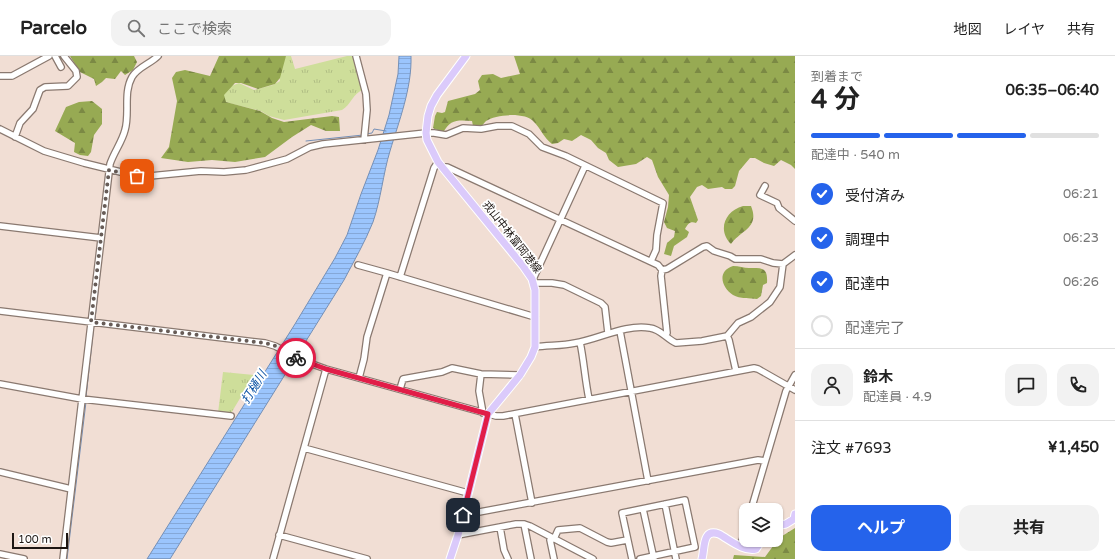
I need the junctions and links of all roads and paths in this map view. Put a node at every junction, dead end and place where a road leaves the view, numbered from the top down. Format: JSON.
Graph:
{"nodes":[{"id":1,"x":49,"y":56,"type":"edge"},
{"id":2,"x":55,"y":56,"type":"edge"},
{"id":3,"x":64,"y":56,"type":"edge"},
{"id":4,"x":158,"y":56,"type":"edge"},
{"id":5,"x":356,"y":56,"type":"edge"},
{"id":6,"x":466,"y":56,"type":"edge"},
{"id":7,"x":61,"y":67,"type":"dead end"},
{"id":8,"x":0,"y":76,"type":"edge"},
{"id":9,"x":0,"y":129,"type":"edge"},
{"id":10,"x":426,"y":133,"type":"junction"},
{"id":11,"x":15,"y":137,"type":"junction"},
{"id":12,"x":364,"y":140,"type":"junction"},
{"id":13,"x":440,"y":165,"type":"junction"},
{"id":14,"x":585,"y":166,"type":"junction"},
{"id":15,"x":109,"y":170,"type":"junction"},
{"id":16,"x":765,"y":186,"type":"dead end"},
{"id":17,"x":560,"y":220,"type":"junction"},
{"id":18,"x":795,"y":221,"type":"edge"},
{"id":19,"x":0,"y":226,"type":"edge"},
{"id":20,"x":101,"y":238,"type":"junction"},
{"id":21,"x":795,"y":255,"type":"edge"},
{"id":22,"x":651,"y":261,"type":"junction"},
{"id":23,"x":358,"y":264,"type":"dead end"},
{"id":24,"x":783,"y":264,"type":"junction"},
{"id":25,"x":662,"y":270,"type":"junction"},
{"id":26,"x":387,"y":273,"type":"junction"},
{"id":27,"x":400,"y":277,"type":"junction"},
{"id":28,"x":532,"y":281,"type":"junction"},
{"id":29,"x":0,"y":311,"type":"edge"},
{"id":30,"x":535,"y":317,"type":"junction"},
{"id":31,"x":91,"y":322,"type":"junction"},
{"id":32,"x":620,"y":331,"type":"junction"},
{"id":33,"x":608,"y":333,"type":"junction"},
{"id":34,"x":665,"y":335,"type":"junction"},
{"id":35,"x":727,"y":336,"type":"junction"},
{"id":36,"x":580,"y":342,"type":"junction"},
{"id":37,"x":535,"y":346,"type":"junction"},
{"id":38,"x":326,"y":369,"type":"junction"},
{"id":39,"x":736,"y":371,"type":"junction"},
{"id":40,"x":480,"y":374,"type":"junction"},
{"id":41,"x":520,"y":375,"type":"junction"},
{"id":42,"x":795,"y":375,"type":"edge"},
{"id":43,"x":359,"y":378,"type":"junction"},
{"id":44,"x":0,"y":384,"type":"edge"},
{"id":45,"x":788,"y":386,"type":"junction"},
{"id":46,"x":400,"y":389,"type":"junction"},
{"id":47,"x":795,"y":390,"type":"edge"},
{"id":48,"x":632,"y":392,"type":"junction"},
{"id":49,"x":82,"y":399,"type":"junction"},
{"id":50,"x":589,"y":399,"type":"junction"},
{"id":51,"x":485,"y":414,"type":"junction"},
{"id":52,"x":515,"y":414,"type":"junction"},
{"id":53,"x":231,"y":416,"type":"dead end"},
{"id":54,"x":304,"y":448,"type":"junction"},
{"id":55,"x":765,"y":461,"type":"junction"},
{"id":56,"x":0,"y":472,"type":"edge"},
{"id":57,"x":648,"y":481,"type":"junction"},
{"id":58,"x":71,"y":489,"type":"junction"},
{"id":59,"x":468,"y":494,"type":"junction"},
{"id":60,"x":532,"y":502,"type":"junction"},
{"id":61,"x":753,"y":503,"type":"edge"},
{"id":62,"x":665,"y":504,"type":"junction"},
{"id":63,"x":643,"y":509,"type":"junction"},
{"id":64,"x":795,"y":514,"type":"edge"},
{"id":65,"x":463,"y":515,"type":"junction"},
{"id":66,"x":524,"y":524,"type":"junction"},
{"id":67,"x":783,"y":525,"type":"edge"},
{"id":68,"x":500,"y":527,"type":"junction"},
{"id":69,"x":280,"y":535,"type":"junction"},
{"id":70,"x":458,"y":535,"type":"junction"},
{"id":71,"x":553,"y":538,"type":"junction"},
{"id":72,"x":627,"y":540,"type":"junction"},
{"id":73,"x":739,"y":545,"type":"edge"},
{"id":74,"x":742,"y":547,"type":"edge"},
{"id":75,"x":757,"y":547,"type":"edge"},
{"id":76,"x":674,"y":552,"type":"junction"},
{"id":77,"x":0,"y":554,"type":"edge"},
{"id":78,"x":653,"y":558,"type":"edge"},
{"id":79,"x":24,"y":559,"type":"edge"},
{"id":80,"x":63,"y":559,"type":"edge"},
{"id":81,"x":273,"y":559,"type":"edge"},
{"id":82,"x":367,"y":559,"type":"edge"},
{"id":83,"x":450,"y":559,"type":"edge"},
{"id":84,"x":508,"y":559,"type":"edge"},
{"id":85,"x":531,"y":559,"type":"edge"},
{"id":86,"x":554,"y":559,"type":"edge"},
{"id":87,"x":593,"y":559,"type":"edge"},
{"id":88,"x":632,"y":559,"type":"edge"},
{"id":89,"x":640,"y":559,"type":"edge"},
{"id":90,"x":676,"y":559,"type":"edge"},
{"id":91,"x":702,"y":559,"type":"edge"}],
"edges":[{"from":1,"to":8,"type":"street"},
{"from":2,"to":7,"type":"street"},
{"from":3,"to":11,"type":"street"},
{"from":4,"to":15,"type":"street"},
{"from":5,"to":12,"type":"street"},
{"from":6,"to":10,"type":"main road","name":"戎山中林富岡港線"},
{"from":9,"to":11,"type":"street"},
{"from":10,"to":12,"type":"street"},
{"from":10,"to":13,"type":"main road","name":"戎山中林富岡港線"},
{"from":10,"to":14,"type":"street"},
{"from":11,"to":15,"type":"street"},
{"from":12,"to":15,"type":"street"},
{"from":13,"to":17,"type":"street"},
{"from":13,"to":27,"type":"street"},
{"from":13,"to":28,"type":"main road","name":"戎山中林富岡港線"},
{"from":14,"to":17,"type":"street"},
{"from":14,"to":22,"type":"street"},
{"from":15,"to":20,"type":"street"},
{"from":16,"to":18,"type":"street"},
{"from":17,"to":22,"type":"street"},
{"from":17,"to":28,"type":"street"},
{"from":19,"to":20,"type":"street"},
{"from":20,"to":31,"type":"street"},
{"from":21,"to":24,"type":"street"},
{"from":22,"to":25,"type":"street"},
{"from":23,"to":26,"type":"street"},
{"from":24,"to":25,"type":"street"},
{"from":24,"to":35,"type":"street"},
{"from":25,"to":34,"type":"street"},
{"from":26,"to":27,"type":"street"},
{"from":26,"to":43,"type":"street"},
{"from":27,"to":30,"type":"street"},
{"from":28,"to":30,"type":"main road","name":"戎山中林富岡港線"},
{"from":28,"to":33,"type":"street"},
{"from":29,"to":31,"type":"street"},
{"from":30,"to":37,"type":"main road","name":"戎山中林富岡港線"},
{"from":31,"to":38,"type":"street"},
{"from":31,"to":49,"type":"street"},
{"from":32,"to":33,"type":"street"},
{"from":32,"to":34,"type":"street"},
{"from":32,"to":48,"type":"street"},
{"from":33,"to":36,"type":"street"},
{"from":34,"to":35,"type":"street"},
{"from":35,"to":39,"type":"street"},
{"from":36,"to":37,"type":"street"},
{"from":36,"to":50,"type":"street"},
{"from":37,"to":41,"type":"main road","name":"戎山中林富岡港線"},
{"from":38,"to":43,"type":"street"},
{"from":38,"to":54,"type":"street"},
{"from":39,"to":45,"type":"street"},
{"from":39,"to":48,"type":"street"},
{"from":40,"to":41,"type":"street"},
{"from":40,"to":46,"type":"street"},
{"from":40,"to":51,"type":"street"},
{"from":41,"to":51,"type":"main road","name":"戎山中林富岡港線"},
{"from":42,"to":45,"type":"street"},
{"from":43,"to":46,"type":"street"},
{"from":44,"to":49,"type":"street"},
{"from":45,"to":47,"type":"street"},
{"from":45,"to":55,"type":"street"},
{"from":46,"to":51,"type":"street"},
{"from":48,"to":50,"type":"street"},
{"from":48,"to":57,"type":"street"},
{"from":49,"to":53,"type":"street"},
{"from":49,"to":58,"type":"street"},
{"from":50,"to":52,"type":"street"},
{"from":51,"to":52,"type":"street"},
{"from":51,"to":59,"type":"main road","name":"戎山中林富岡港線"},
{"from":52,"to":60,"type":"street"},
{"from":54,"to":59,"type":"street"},
{"from":54,"to":69,"type":"street"},
{"from":55,"to":57,"type":"street"},
{"from":55,"to":61,"type":"street"},
{"from":56,"to":58,"type":"street"},
{"from":57,"to":60,"type":"street"},
{"from":58,"to":80,"type":"street"},
{"from":59,"to":65,"type":"main road","name":"戎山中林富岡港線"},
{"from":60,"to":65,"type":"street"},
{"from":62,"to":63,"type":"street"},
{"from":62,"to":76,"type":"street"},
{"from":62,"to":76,"type":"street"},
{"from":63,"to":72,"type":"street"},
{"from":63,"to":78,"type":"street"},
{"from":64,"to":67,"type":"main road"},
{"from":65,"to":70,"type":"main road","name":"戎山中林富岡港線"},
{"from":66,"to":68,"type":"street"},
{"from":66,"to":71,"type":"street"},
{"from":66,"to":85,"type":"street"},
{"from":68,"to":70,"type":"street"},
{"from":68,"to":84,"type":"street"},
{"from":69,"to":81,"type":"street"},
{"from":69,"to":82,"type":"street"},
{"from":70,"to":83,"type":"main road","name":"戎山中林富岡港線"},
{"from":71,"to":72,"type":"street"},
{"from":71,"to":86,"type":"street"},
{"from":71,"to":87,"type":"street"},
{"from":72,"to":88,"type":"street"},
{"from":73,"to":91,"type":"main road"},
{"from":74,"to":75,"type":"main road"},
{"from":76,"to":78,"type":"street"},
{"from":76,"to":90,"type":"street"},
{"from":77,"to":79,"type":"street"},
{"from":78,"to":89,"type":"street"}]}
